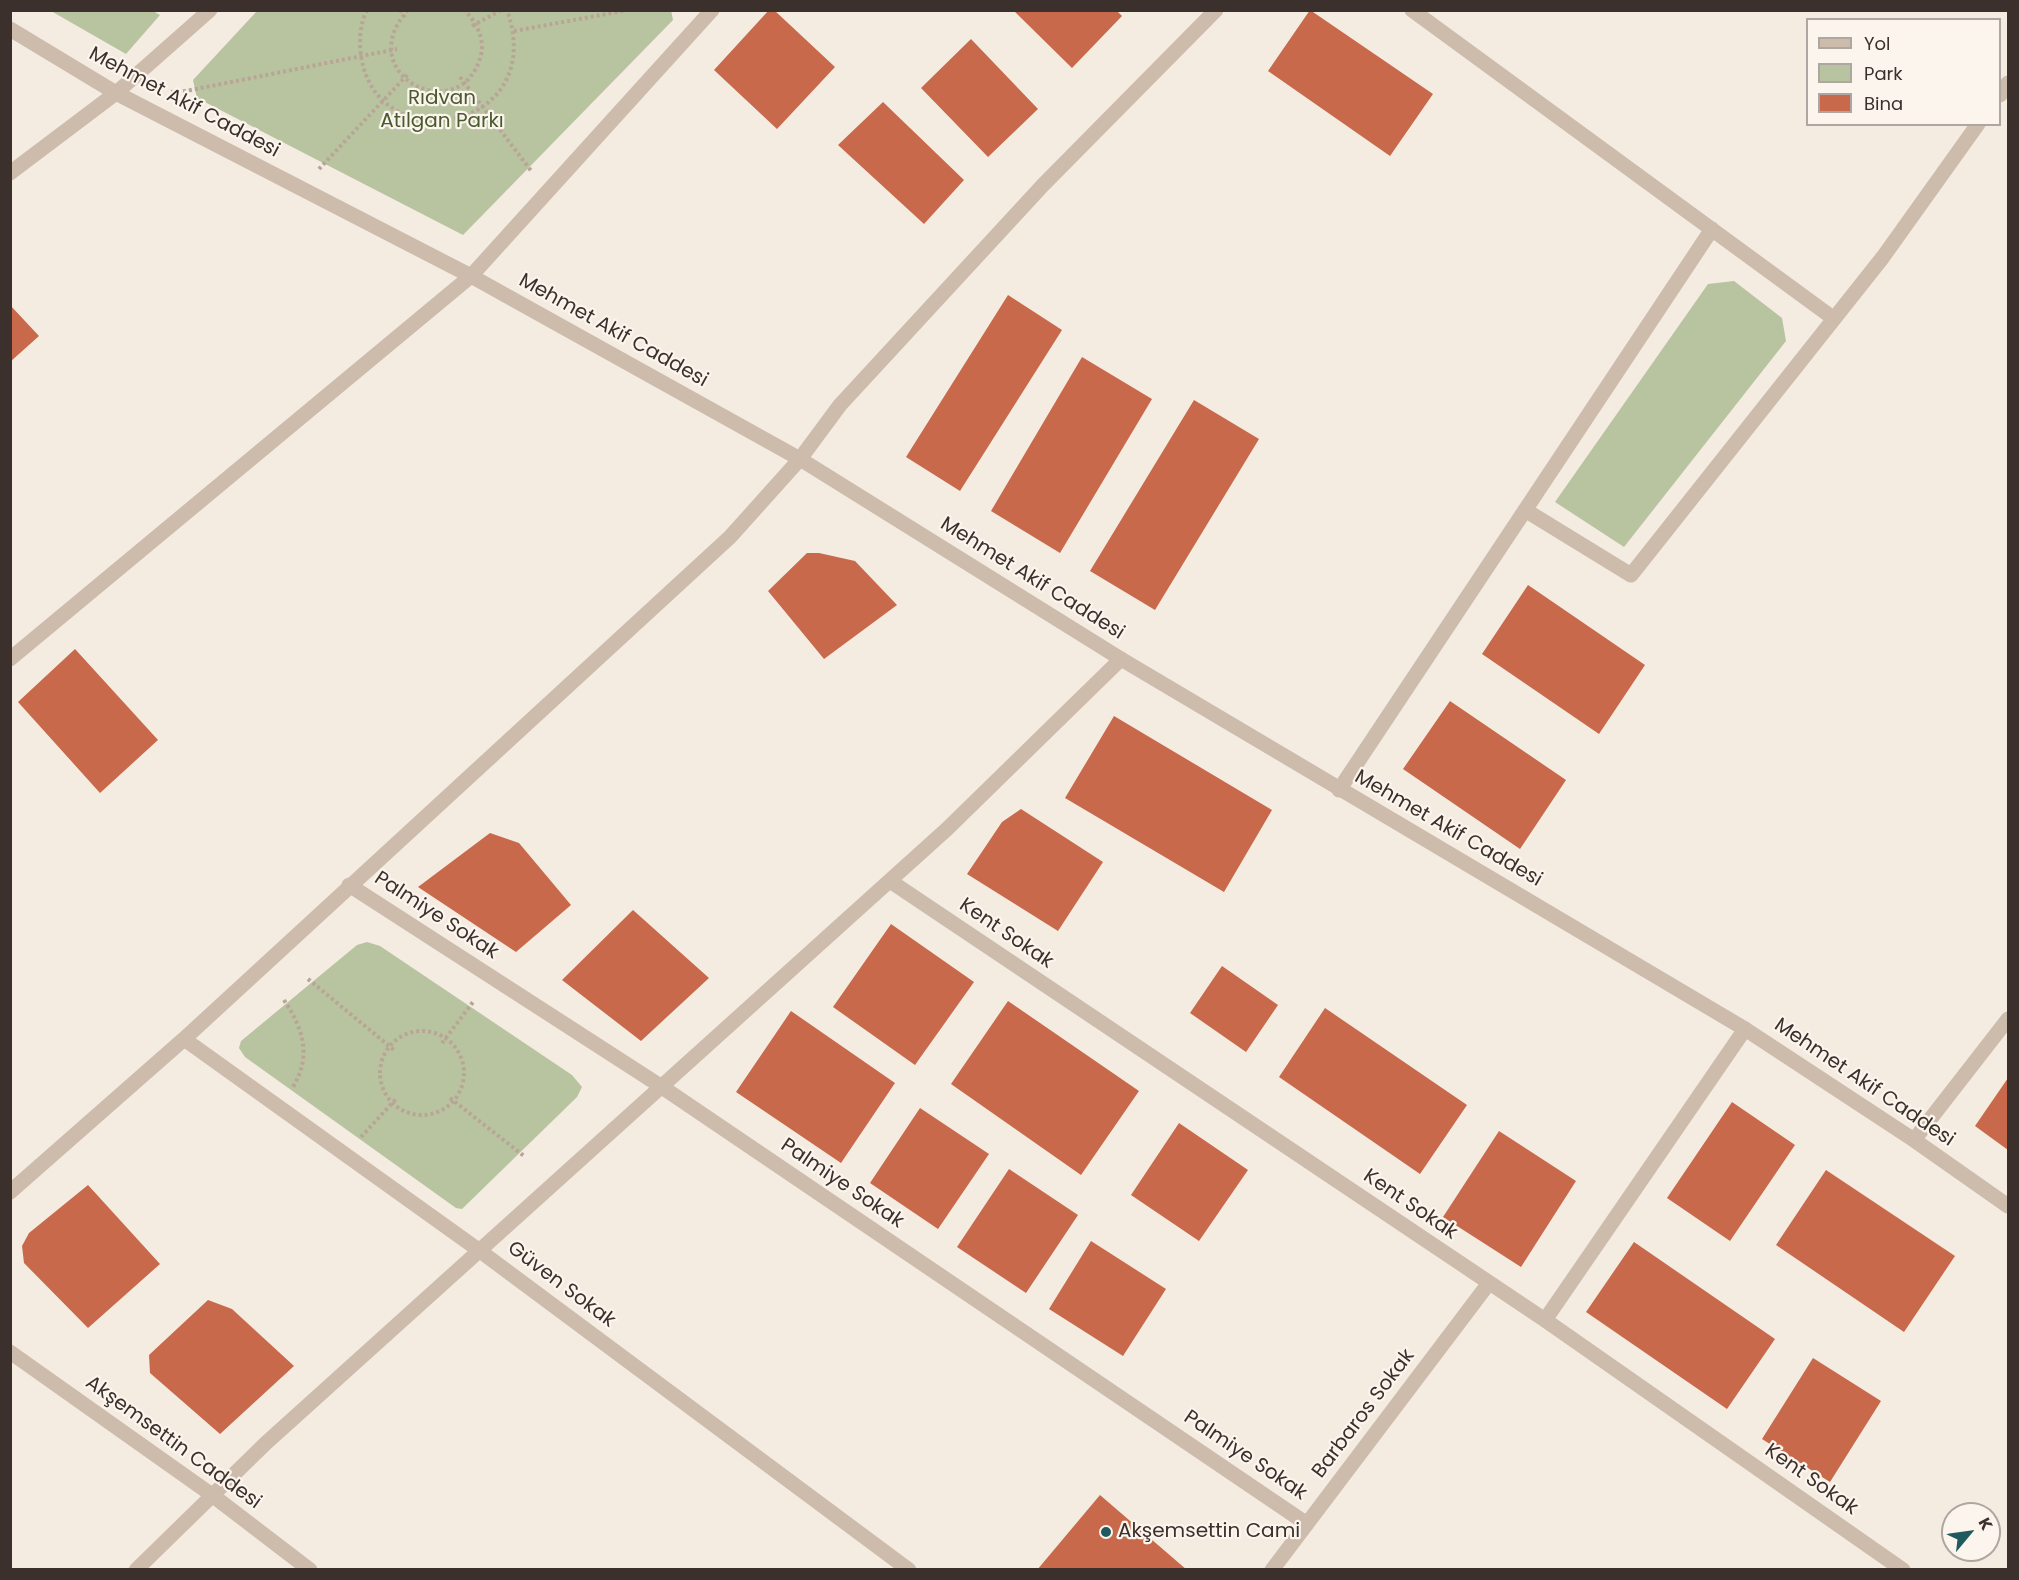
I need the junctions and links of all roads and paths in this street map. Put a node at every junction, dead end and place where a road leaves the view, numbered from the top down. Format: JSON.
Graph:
{"nodes":[{"id":1,"x":210,"y":10,"type":"edge"},
{"id":2,"x":368,"y":10,"type":"edge"},
{"id":3,"x":400,"y":10,"type":"edge"},
{"id":4,"x":408,"y":10,"type":"edge"},
{"id":5,"x":464,"y":10,"type":"edge"},
{"id":6,"x":501,"y":10,"type":"edge"},
{"id":7,"x":507,"y":10,"type":"edge"},
{"id":8,"x":628,"y":10,"type":"edge"},
{"id":9,"x":712,"y":10,"type":"edge"},
{"id":10,"x":1216,"y":10,"type":"edge"},
{"id":11,"x":1412,"y":10,"type":"edge"},
{"id":12,"x":405,"y":17,"type":"junction"},
{"id":13,"x":474,"y":25,"type":"junction"},
{"id":14,"x":10,"y":28,"type":"edge"},
{"id":15,"x":514,"y":32,"type":"junction"},
{"id":16,"x":394,"y":50,"type":"junction"},
{"id":17,"x":361,"y":56,"type":"junction"},
{"id":18,"x":409,"y":73,"type":"dead end"},
{"id":19,"x":460,"y":77,"type":"dead end"},
{"id":20,"x":404,"y":79,"type":"junction"},
{"id":21,"x":464,"y":82,"type":"junction"},
{"id":22,"x":163,"y":92,"type":"dead end"},
{"id":23,"x":116,"y":93,"type":"junction"},
{"id":24,"x":384,"y":100,"type":"junction"},
{"id":25,"x":483,"y":106,"type":"junction"},
{"id":26,"x":1977,"y":126,"type":"edge"},
{"id":27,"x":319,"y":169,"type":"dead end"},
{"id":28,"x":10,"y":173,"type":"edge"},
{"id":29,"x":535,"y":176,"type":"dead end"},
{"id":30,"x":1712,"y":229,"type":"junction"},
{"id":31,"x":471,"y":276,"type":"junction"},
{"id":32,"x":1833,"y":318,"type":"junction"},
{"id":33,"x":800,"y":459,"type":"junction"},
{"id":34,"x":1525,"y":510,"type":"junction"},
{"id":35,"x":10,"y":659,"type":"edge"},
{"id":36,"x":1121,"y":659,"type":"junction"},
{"id":37,"x":1339,"y":790,"type":"junction"},
{"id":38,"x":890,"y":881,"type":"junction"},
{"id":39,"x":349,"y":885,"type":"junction"},
{"id":40,"x":308,"y":979,"type":"dead end"},
{"id":41,"x":284,"y":1000,"type":"dead end"},
{"id":42,"x":473,"y":1002,"type":"dead end"},
{"id":43,"x":2008,"y":1019,"type":"edge"},
{"id":44,"x":1745,"y":1029,"type":"junction"},
{"id":45,"x":446,"y":1038,"type":"junction"},
{"id":46,"x":184,"y":1039,"type":"junction"},
{"id":47,"x":442,"y":1043,"type":"dead end"},
{"id":48,"x":390,"y":1046,"type":"junction"},
{"id":49,"x":394,"y":1050,"type":"dead end"},
{"id":50,"x":662,"y":1087,"type":"junction"},
{"id":51,"x":288,"y":1096,"type":"dead end"},
{"id":52,"x":452,"y":1099,"type":"junction"},
{"id":53,"x":394,"y":1101,"type":"junction"},
{"id":54,"x":1914,"y":1140,"type":"junction"},
{"id":55,"x":346,"y":1153,"type":"junction"},
{"id":56,"x":524,"y":1156,"type":"dead end"},
{"id":57,"x":10,"y":1192,"type":"edge"},
{"id":58,"x":2008,"y":1206,"type":"edge"},
{"id":59,"x":480,"y":1251,"type":"junction"},
{"id":60,"x":1489,"y":1283,"type":"junction"},
{"id":61,"x":1545,"y":1320,"type":"junction"},
{"id":62,"x":10,"y":1352,"type":"edge"},
{"id":63,"x":212,"y":1496,"type":"junction"},
{"id":64,"x":1307,"y":1524,"type":"junction"},
{"id":65,"x":136,"y":1569,"type":"edge"},
{"id":66,"x":309,"y":1569,"type":"edge"},
{"id":67,"x":909,"y":1569,"type":"edge"},
{"id":68,"x":1272,"y":1569,"type":"edge"},
{"id":69,"x":1903,"y":1569,"type":"edge"}],
"edges":[{"from":1,"to":23,"type":"street"},
{"from":2,"to":17,"type":"path"},
{"from":3,"to":12,"type":"path"},
{"from":4,"to":12,"type":"path"},
{"from":5,"to":13,"type":"path"},
{"from":6,"to":13,"type":"path"},
{"from":7,"to":15,"type":"path"},
{"from":8,"to":15,"type":"path"},
{"from":9,"to":31,"type":"street"},
{"from":10,"to":33,"type":"street"},
{"from":11,"to":30,"type":"street"},
{"from":12,"to":16,"type":"path"},
{"from":13,"to":21,"type":"path"},
{"from":14,"to":23,"type":"street","name":"Mehmet Akif Caddesi"},
{"from":15,"to":25,"type":"path"},
{"from":16,"to":17,"type":"path"},
{"from":16,"to":20,"type":"path"},
{"from":17,"to":22,"type":"path"},
{"from":17,"to":24,"type":"path"},
{"from":18,"to":20,"type":"path"},
{"from":19,"to":21,"type":"path"},
{"from":20,"to":21,"type":"path"},
{"from":20,"to":24,"type":"path"},
{"from":21,"to":25,"type":"path"},
{"from":23,"to":28,"type":"street"},
{"from":23,"to":31,"type":"street","name":"Mehmet Akif Caddesi"},
{"from":24,"to":25,"type":"path"},
{"from":24,"to":27,"type":"path"},
{"from":25,"to":29,"type":"path"},
{"from":26,"to":32,"type":"street"},
{"from":30,"to":32,"type":"street"},
{"from":30,"to":34,"type":"street"},
{"from":31,"to":33,"type":"street","name":"Mehmet Akif Caddesi"},
{"from":31,"to":35,"type":"street"},
{"from":32,"to":34,"type":"street"},
{"from":33,"to":36,"type":"street","name":"Mehmet Akif Caddesi"},
{"from":33,"to":39,"type":"street"},
{"from":34,"to":37,"type":"street"},
{"from":36,"to":37,"type":"street","name":"Mehmet Akif Caddesi"},
{"from":36,"to":38,"type":"street"},
{"from":37,"to":44,"type":"street","name":"Mehmet Akif Caddesi"},
{"from":38,"to":50,"type":"street"},
{"from":38,"to":60,"type":"street","name":"Kent Sokak"},
{"from":39,"to":46,"type":"street"},
{"from":39,"to":50,"type":"street","name":"Palmiye Sokak"},
{"from":40,"to":48,"type":"path"},
{"from":41,"to":51,"type":"path"},
{"from":42,"to":45,"type":"path"},
{"from":43,"to":54,"type":"street"},
{"from":44,"to":54,"type":"street","name":"Mehmet Akif Caddesi"},
{"from":44,"to":61,"type":"street"},
{"from":45,"to":47,"type":"path"},
{"from":45,"to":48,"type":"path"},
{"from":45,"to":52,"type":"path"},
{"from":46,"to":55,"type":"street","name":"Güven Sokak"},
{"from":46,"to":57,"type":"street"},
{"from":48,"to":49,"type":"path"},
{"from":48,"to":53,"type":"path"},
{"from":50,"to":59,"type":"street"},
{"from":50,"to":64,"type":"street","name":"Palmiye Sokak"},
{"from":52,"to":53,"type":"path"},
{"from":52,"to":56,"type":"path"},
{"from":53,"to":55,"type":"path"},
{"from":54,"to":58,"type":"street","name":"Mehmet Akif Caddesi"},
{"from":55,"to":59,"type":"street","name":"Güven Sokak"},
{"from":59,"to":63,"type":"street"},
{"from":59,"to":67,"type":"street","name":"Güven Sokak"},
{"from":60,"to":61,"type":"street","name":"Kent Sokak"},
{"from":60,"to":64,"type":"street","name":"Barbaros Sokak"},
{"from":61,"to":69,"type":"street","name":"Kent Sokak"},
{"from":62,"to":63,"type":"street","name":"Akşemsettin Caddesi"},
{"from":63,"to":65,"type":"street"},
{"from":63,"to":66,"type":"street","name":"Akşemsettin Caddesi"},
{"from":64,"to":68,"type":"street","name":"Barbaros Sokak"}]}
